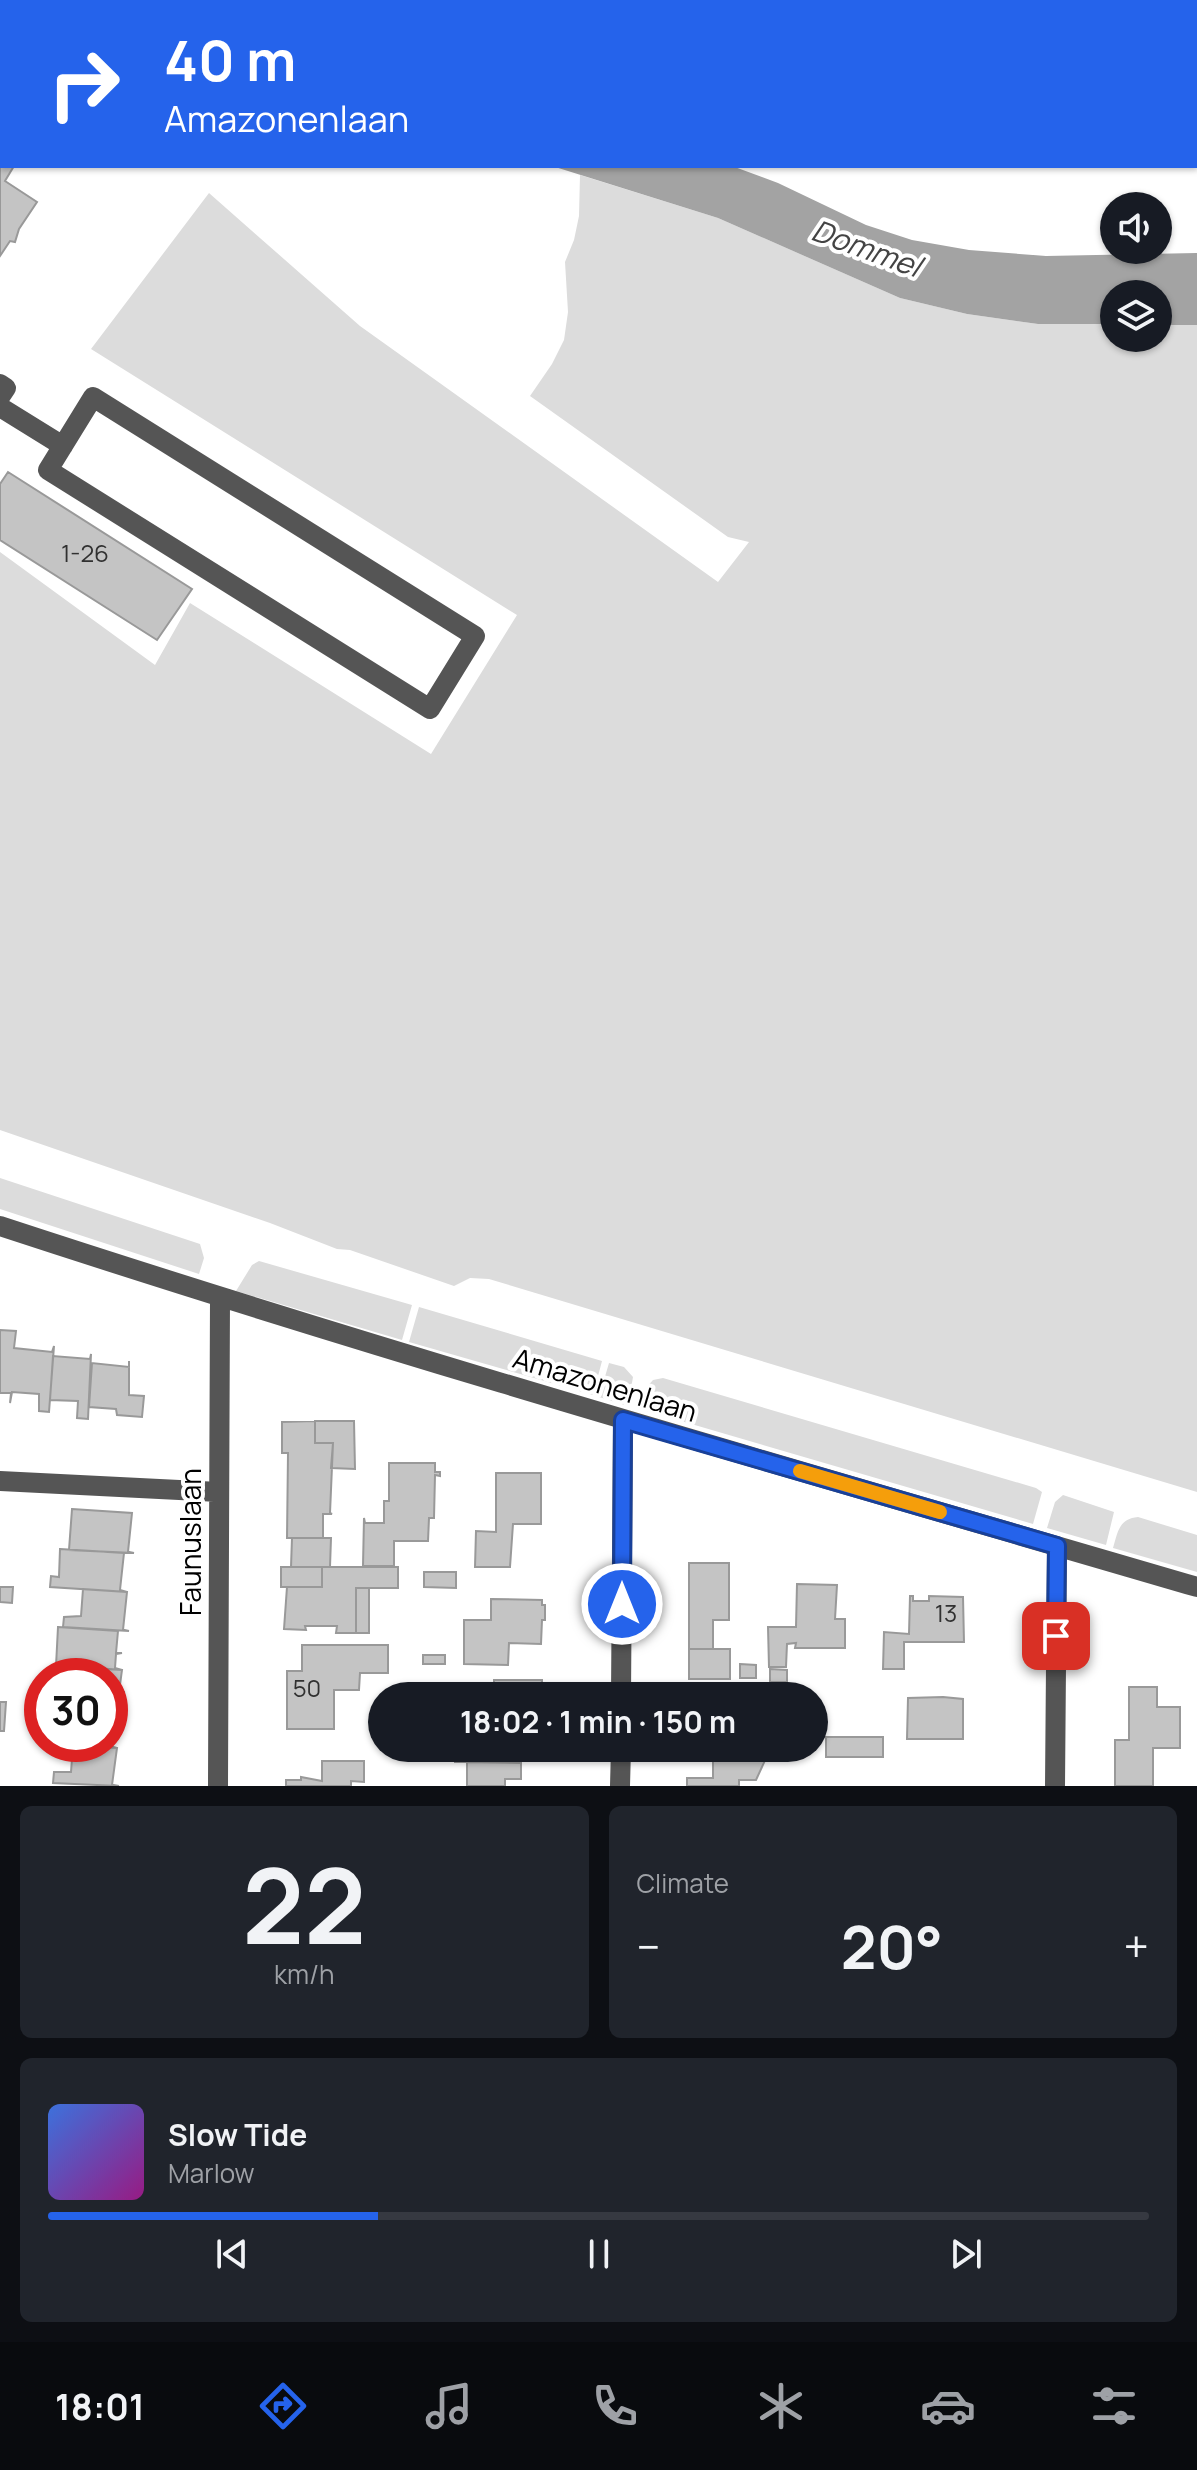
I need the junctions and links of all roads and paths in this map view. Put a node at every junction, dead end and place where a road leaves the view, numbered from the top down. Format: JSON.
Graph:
{"nodes":[{"id":1,"x":1,"y":394,"type":"edge"},
{"id":2,"x":63,"y":446,"type":"junction"},
{"id":3,"x":0,"y":1226,"type":"edge"},
{"id":4,"x":220,"y":1299,"type":"junction"},
{"id":5,"x":623,"y":1420,"type":"junction"},
{"id":6,"x":0,"y":1481,"type":"edge"},
{"id":7,"x":219,"y":1492,"type":"junction"},
{"id":8,"x":1057,"y":1546,"type":"junction"},
{"id":9,"x":1197,"y":1587,"type":"edge"},
{"id":10,"x":621,"y":1682,"type":"edge"},
{"id":11,"x":621,"y":1762,"type":"edge"},
{"id":12,"x":218,"y":1786,"type":"edge"},
{"id":13,"x":620,"y":1786,"type":"edge"},
{"id":14,"x":1055,"y":1786,"type":"edge"}],
"edges":[{"from":1,"to":2,"type":"street"},
{"from":2,"to":2,"type":"street"},
{"from":3,"to":4,"type":"street","name":"Amazonenlaan"},
{"from":4,"to":5,"type":"street","name":"Amazonenlaan"},
{"from":4,"to":7,"type":"street","name":"Faunuslaan"},
{"from":5,"to":8,"type":"street","name":"Amazonenlaan"},
{"from":5,"to":10,"type":"street"},
{"from":6,"to":7,"type":"street"},
{"from":7,"to":12,"type":"street","name":"Faunuslaan"},
{"from":8,"to":9,"type":"street","name":"Amazonenlaan"},
{"from":8,"to":14,"type":"street"},
{"from":11,"to":13,"type":"street"}]}
